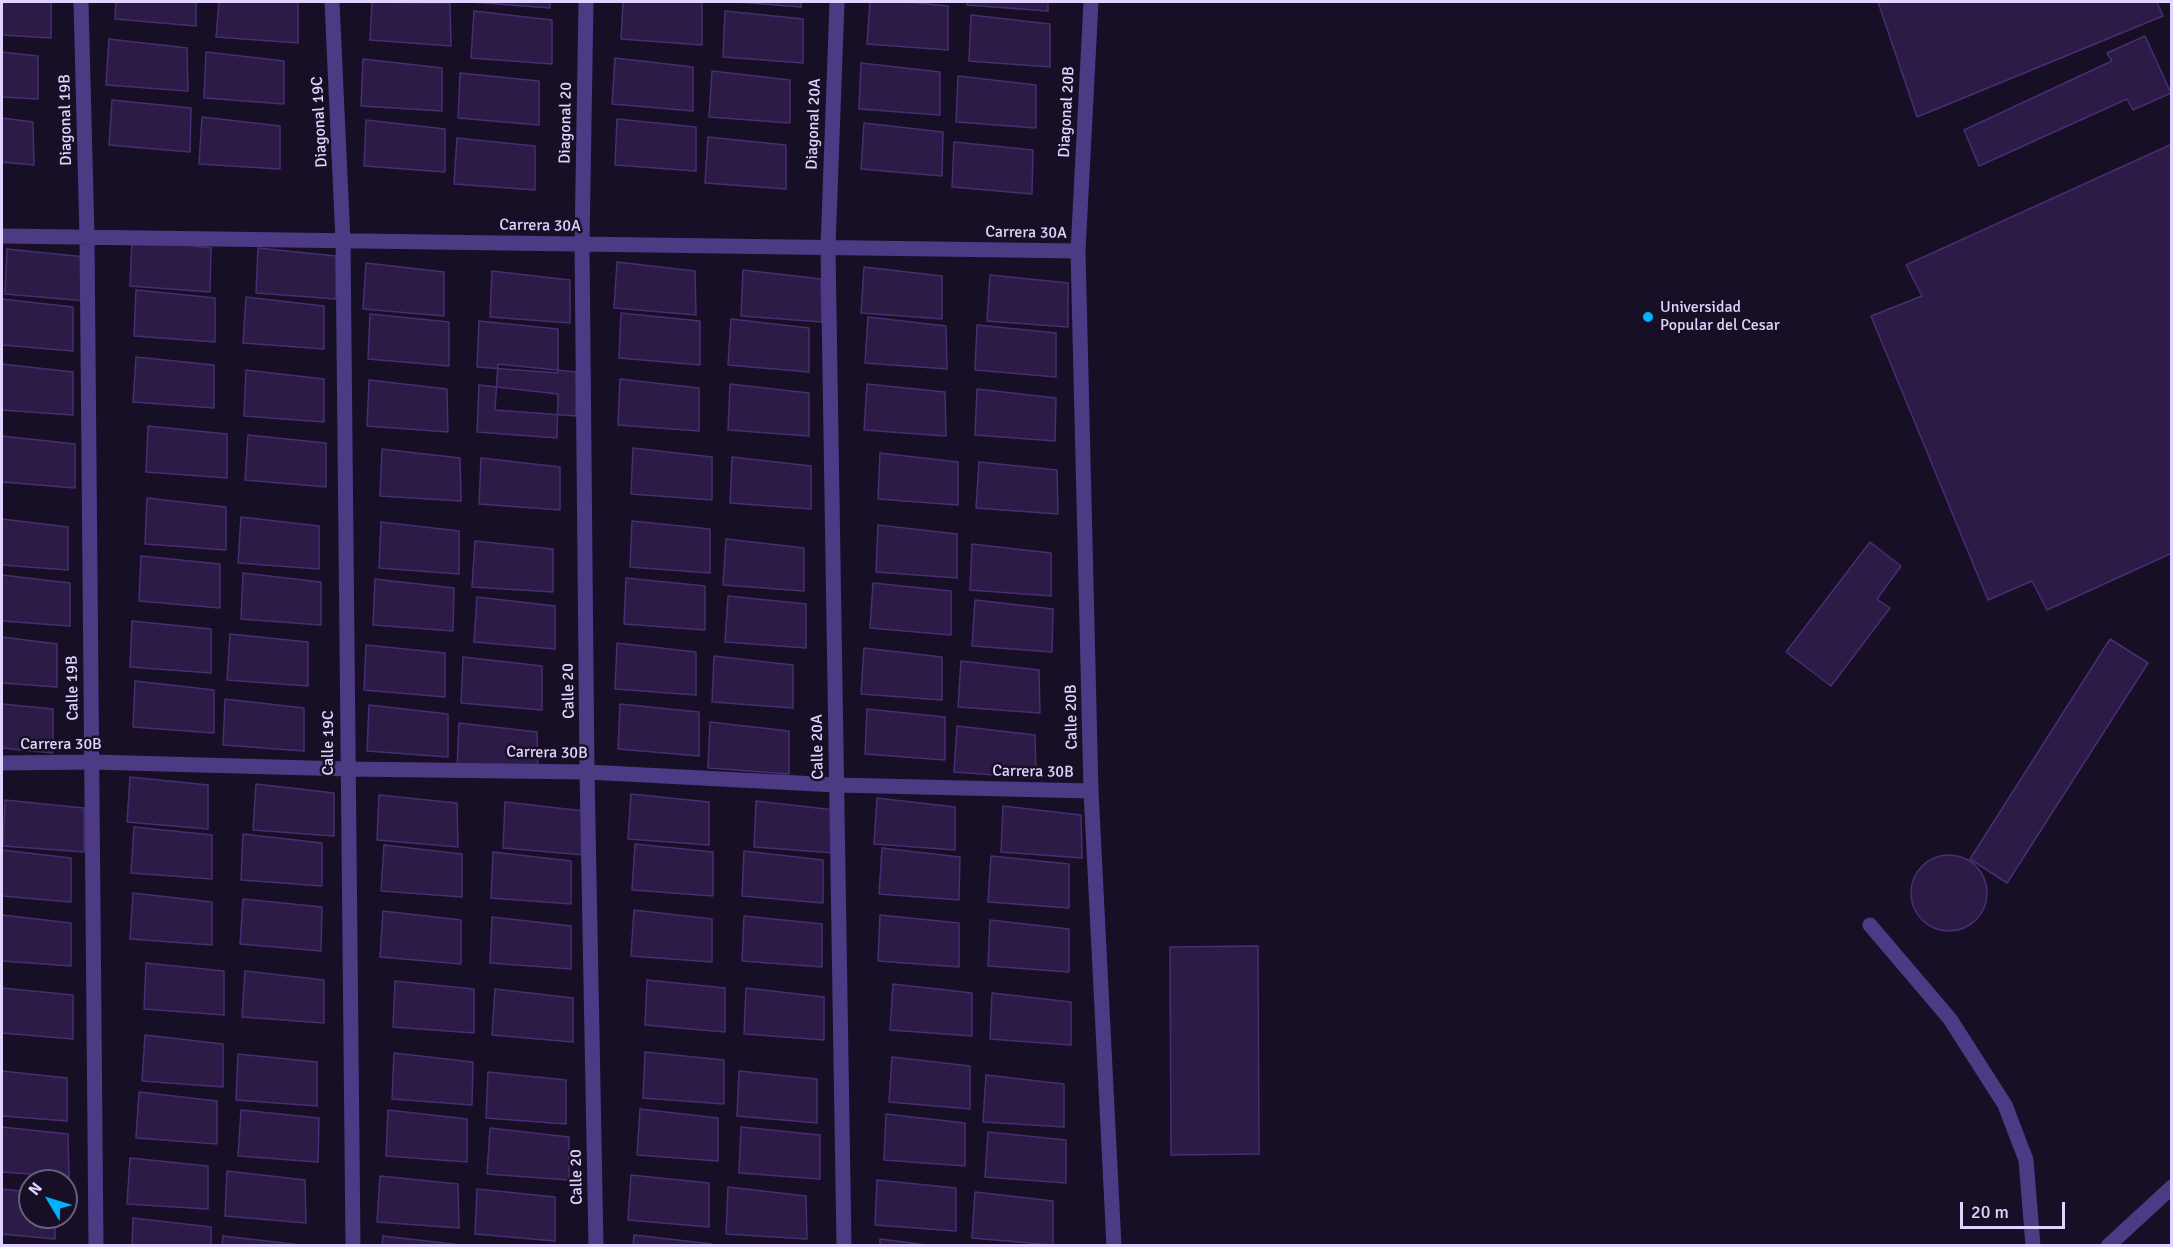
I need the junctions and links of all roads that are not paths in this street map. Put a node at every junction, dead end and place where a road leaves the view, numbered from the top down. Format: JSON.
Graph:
{"nodes":[{"id":1,"x":81,"y":2,"type":"edge"},
{"id":2,"x":332,"y":2,"type":"edge"},
{"id":3,"x":586,"y":2,"type":"edge"},
{"id":4,"x":837,"y":2,"type":"edge"},
{"id":5,"x":1091,"y":2,"type":"edge"},
{"id":6,"x":1080,"y":223,"type":"joint"},
{"id":7,"x":2,"y":236,"type":"edge"},
{"id":8,"x":87,"y":237,"type":"junction"},
{"id":9,"x":343,"y":241,"type":"junction"},
{"id":10,"x":582,"y":244,"type":"junction"},
{"id":11,"x":828,"y":248,"type":"junction"},
{"id":12,"x":1078,"y":251,"type":"junction"},
{"id":13,"x":92,"y":762,"type":"junction"},
{"id":14,"x":2,"y":763,"type":"edge"},
{"id":15,"x":347,"y":770,"type":"junction"},
{"id":16,"x":587,"y":772,"type":"junction"},
{"id":17,"x":837,"y":785,"type":"junction"},
{"id":18,"x":1092,"y":791,"type":"junction"},
{"id":19,"x":1870,"y":925,"type":"dead end"},
{"id":20,"x":2172,"y":1187,"type":"edge"},
{"id":21,"x":96,"y":1245,"type":"edge"},
{"id":22,"x":353,"y":1245,"type":"edge"},
{"id":23,"x":596,"y":1245,"type":"edge"},
{"id":24,"x":844,"y":1245,"type":"edge"},
{"id":25,"x":1114,"y":1245,"type":"edge"},
{"id":26,"x":2033,"y":1245,"type":"edge"},
{"id":27,"x":2108,"y":1245,"type":"edge"}],
"edges":[{"from":1,"to":8,"type":"street","name":"Diagonal 19B"},
{"from":2,"to":9,"type":"street","name":"Diagonal 19C"},
{"from":3,"to":10,"type":"street","name":"Diagonal 20"},
{"from":4,"to":11,"type":"street","name":"Diagonal 20A"},
{"from":5,"to":6,"type":"street","name":"Diagonal 20B"},
{"from":6,"to":12,"type":"street","name":"Calle 20B"},
{"from":7,"to":8,"type":"street","name":"Carrera 30A"},
{"from":8,"to":9,"type":"street","name":"Carrera 30A"},
{"from":8,"to":13,"type":"street","name":"Calle 19B"},
{"from":9,"to":10,"type":"street","name":"Carrera 30A"},
{"from":9,"to":15,"type":"street","name":"Calle 19C"},
{"from":10,"to":11,"type":"street","name":"Carrera 30A"},
{"from":10,"to":16,"type":"street","name":"Calle 20"},
{"from":11,"to":12,"type":"street","name":"Carrera 30A"},
{"from":11,"to":17,"type":"street","name":"Calle 20A"},
{"from":12,"to":18,"type":"street","name":"Calle 20B"},
{"from":13,"to":14,"type":"street","name":"Carrera 30B"},
{"from":13,"to":15,"type":"street","name":"Carrera 30B"},
{"from":13,"to":21,"type":"street","name":"Calle 19B"},
{"from":15,"to":16,"type":"street","name":"Carrera 30B"},
{"from":15,"to":22,"type":"street","name":"Calle 19C"},
{"from":16,"to":17,"type":"street","name":"Carrera 30B"},
{"from":16,"to":23,"type":"street","name":"Calle 20"},
{"from":17,"to":18,"type":"street","name":"Carrera 30B"},
{"from":17,"to":24,"type":"street","name":"Calle 20A"},
{"from":18,"to":25,"type":"street","name":"Calle 20B"},
{"from":19,"to":26,"type":"street"},
{"from":20,"to":27,"type":"street"}]}
